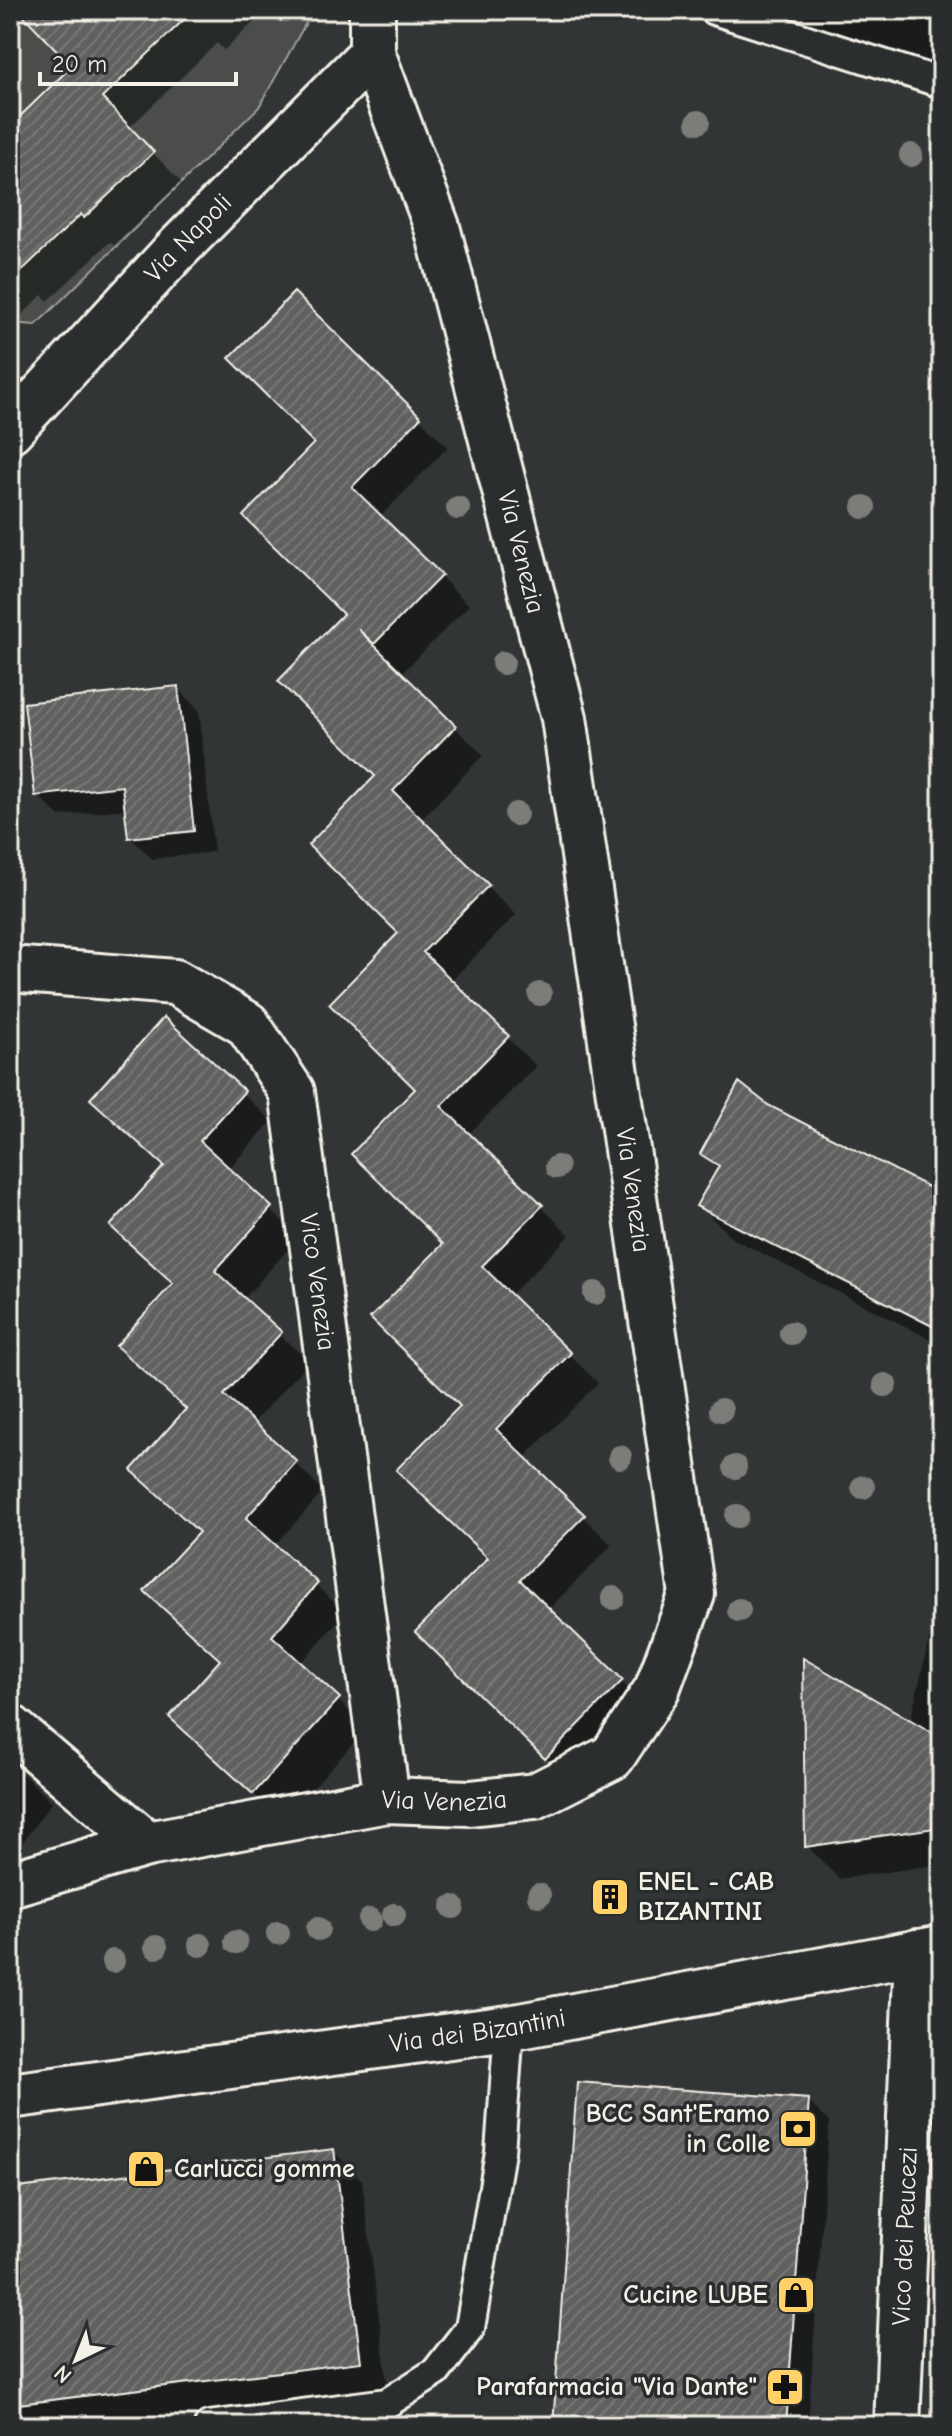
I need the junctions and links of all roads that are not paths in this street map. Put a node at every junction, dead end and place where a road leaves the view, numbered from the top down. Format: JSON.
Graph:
{"nodes":[{"id":1,"x":372,"y":10,"type":"edge"},
{"id":2,"x":714,"y":10,"type":"edge"},
{"id":3,"x":372,"y":53,"type":"junction"},
{"id":4,"x":942,"y":83,"type":"edge"},
{"id":5,"x":10,"y":430,"type":"edge"},
{"id":6,"x":10,"y":969,"type":"edge"},
{"id":7,"x":10,"y":1727,"type":"edge"},
{"id":8,"x":387,"y":1800,"type":"junction"},
{"id":9,"x":147,"y":1844,"type":"junction"},
{"id":10,"x":10,"y":1884,"type":"edge"},
{"id":11,"x":930,"y":1950,"type":"edge"},
{"id":12,"x":509,"y":2028,"type":"junction"},
{"id":13,"x":10,"y":2096,"type":"edge"},
{"id":14,"x":209,"y":2426,"type":"edge"},
{"id":15,"x":897,"y":2426,"type":"edge"}],
"edges":[{"from":1,"to":3,"type":"street","name":"Via Venezia"},
{"from":2,"to":4,"type":"lane"},
{"from":3,"to":5,"type":"street","name":"Via Napoli"},
{"from":3,"to":8,"type":"street","name":"Via Venezia"},
{"from":6,"to":8,"type":"street","name":"Vico Venezia"},
{"from":7,"to":9,"type":"street"},
{"from":8,"to":9,"type":"street","name":"Via Venezia"},
{"from":9,"to":10,"type":"street","name":"Via Venezia"},
{"from":11,"to":12,"type":"street","name":"Via dei Bizantini"},
{"from":11,"to":15,"type":"street","name":"Vico dei Peucezi"},
{"from":12,"to":13,"type":"street","name":"Via dei Bizantini"},
{"from":12,"to":14,"type":"lane"}]}
